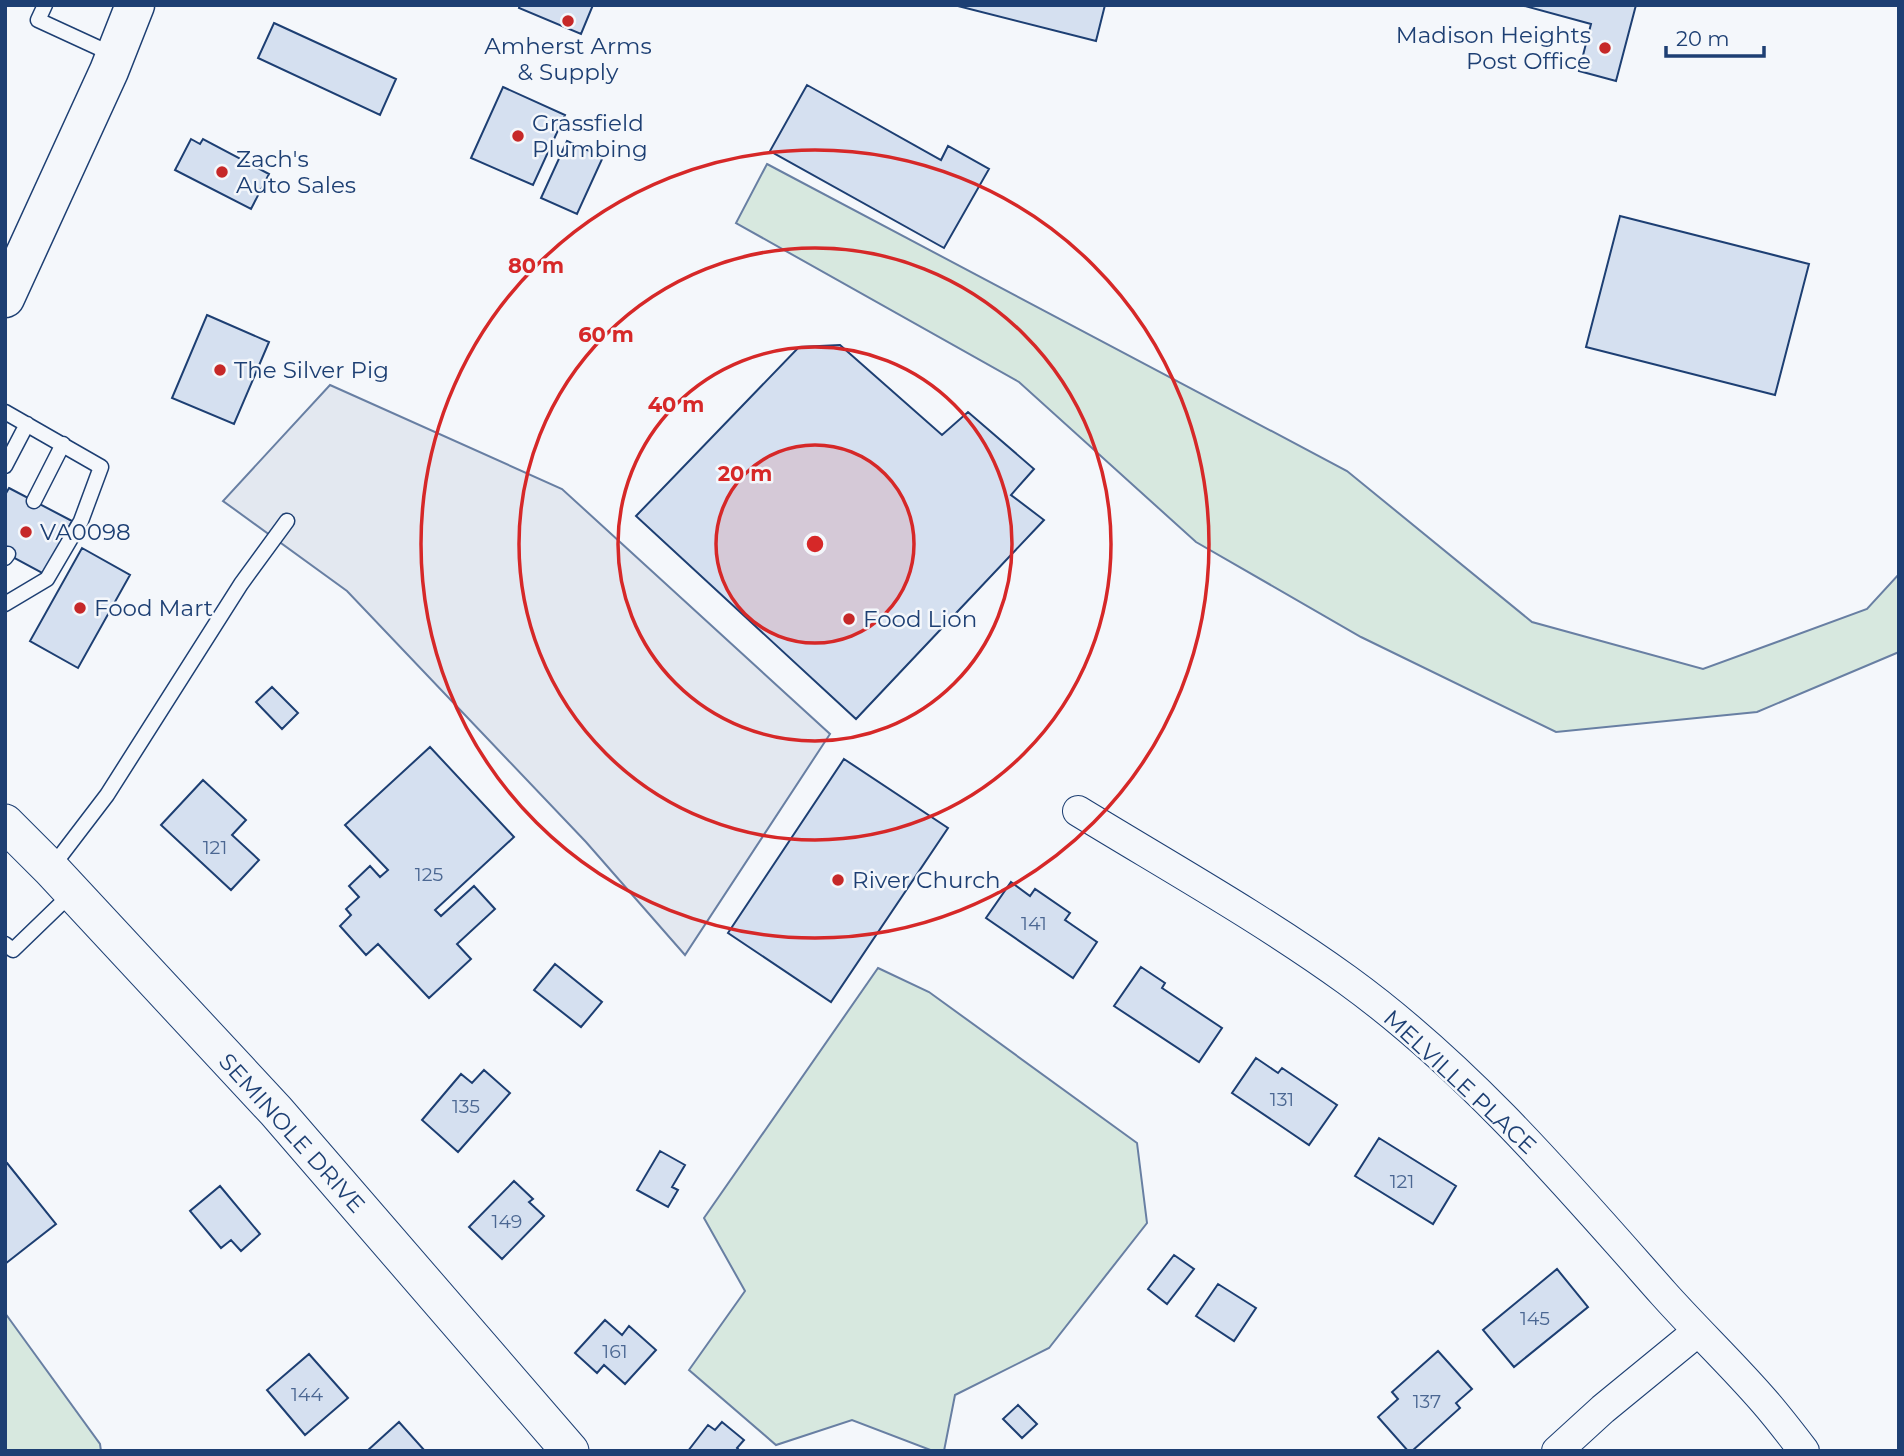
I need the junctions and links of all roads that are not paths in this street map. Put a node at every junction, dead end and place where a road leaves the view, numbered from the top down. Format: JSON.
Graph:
{"nodes":[{"id":1,"x":45,"y":5,"type":"edge"},
{"id":2,"x":135,"y":5,"type":"edge"},
{"id":3,"x":115,"y":56,"type":"junction"},
{"id":4,"x":5,"y":298,"type":"edge"},
{"id":5,"x":5,"y":412,"type":"edge"},
{"id":6,"x":27,"y":424,"type":"junction"},
{"id":7,"x":62,"y":444,"type":"junction"},
{"id":8,"x":5,"y":466,"type":"edge"},
{"id":9,"x":34,"y":501,"type":"dead end"},
{"id":10,"x":287,"y":521,"type":"dead end"},
{"id":11,"x":6,"y":602,"type":"edge"},
{"id":12,"x":1078,"y":811,"type":"dead end"},
{"id":13,"x":5,"y":823,"type":"edge"},
{"id":14,"x":62,"y":880,"type":"junction"},
{"id":15,"x":8,"y":951,"type":"edge"},
{"id":16,"x":1697,"y":1332,"type":"junction"},
{"id":17,"x":570,"y":1451,"type":"edge"},
{"id":18,"x":1557,"y":1451,"type":"edge"},
{"id":19,"x":1804,"y":1451,"type":"edge"}],
"edges":[{"from":1,"to":3,"type":"lane"},
{"from":2,"to":3,"type":"main road"},
{"from":3,"to":4,"type":"main road"},
{"from":5,"to":6,"type":"lane"},
{"from":6,"to":7,"type":"lane"},
{"from":6,"to":8,"type":"lane"},
{"from":7,"to":9,"type":"lane"},
{"from":7,"to":11,"type":"lane"},
{"from":10,"to":14,"type":"lane"},
{"from":12,"to":16,"type":"street","name":"MELVILLE PLACE"},
{"from":13,"to":14,"type":"street","name":"SEMINOLE DRIVE"},
{"from":14,"to":15,"type":"lane"},
{"from":14,"to":17,"type":"street","name":"SEMINOLE DRIVE"},
{"from":16,"to":18,"type":"street"},
{"from":16,"to":19,"type":"street","name":"MELVILLE PLACE"}]}
